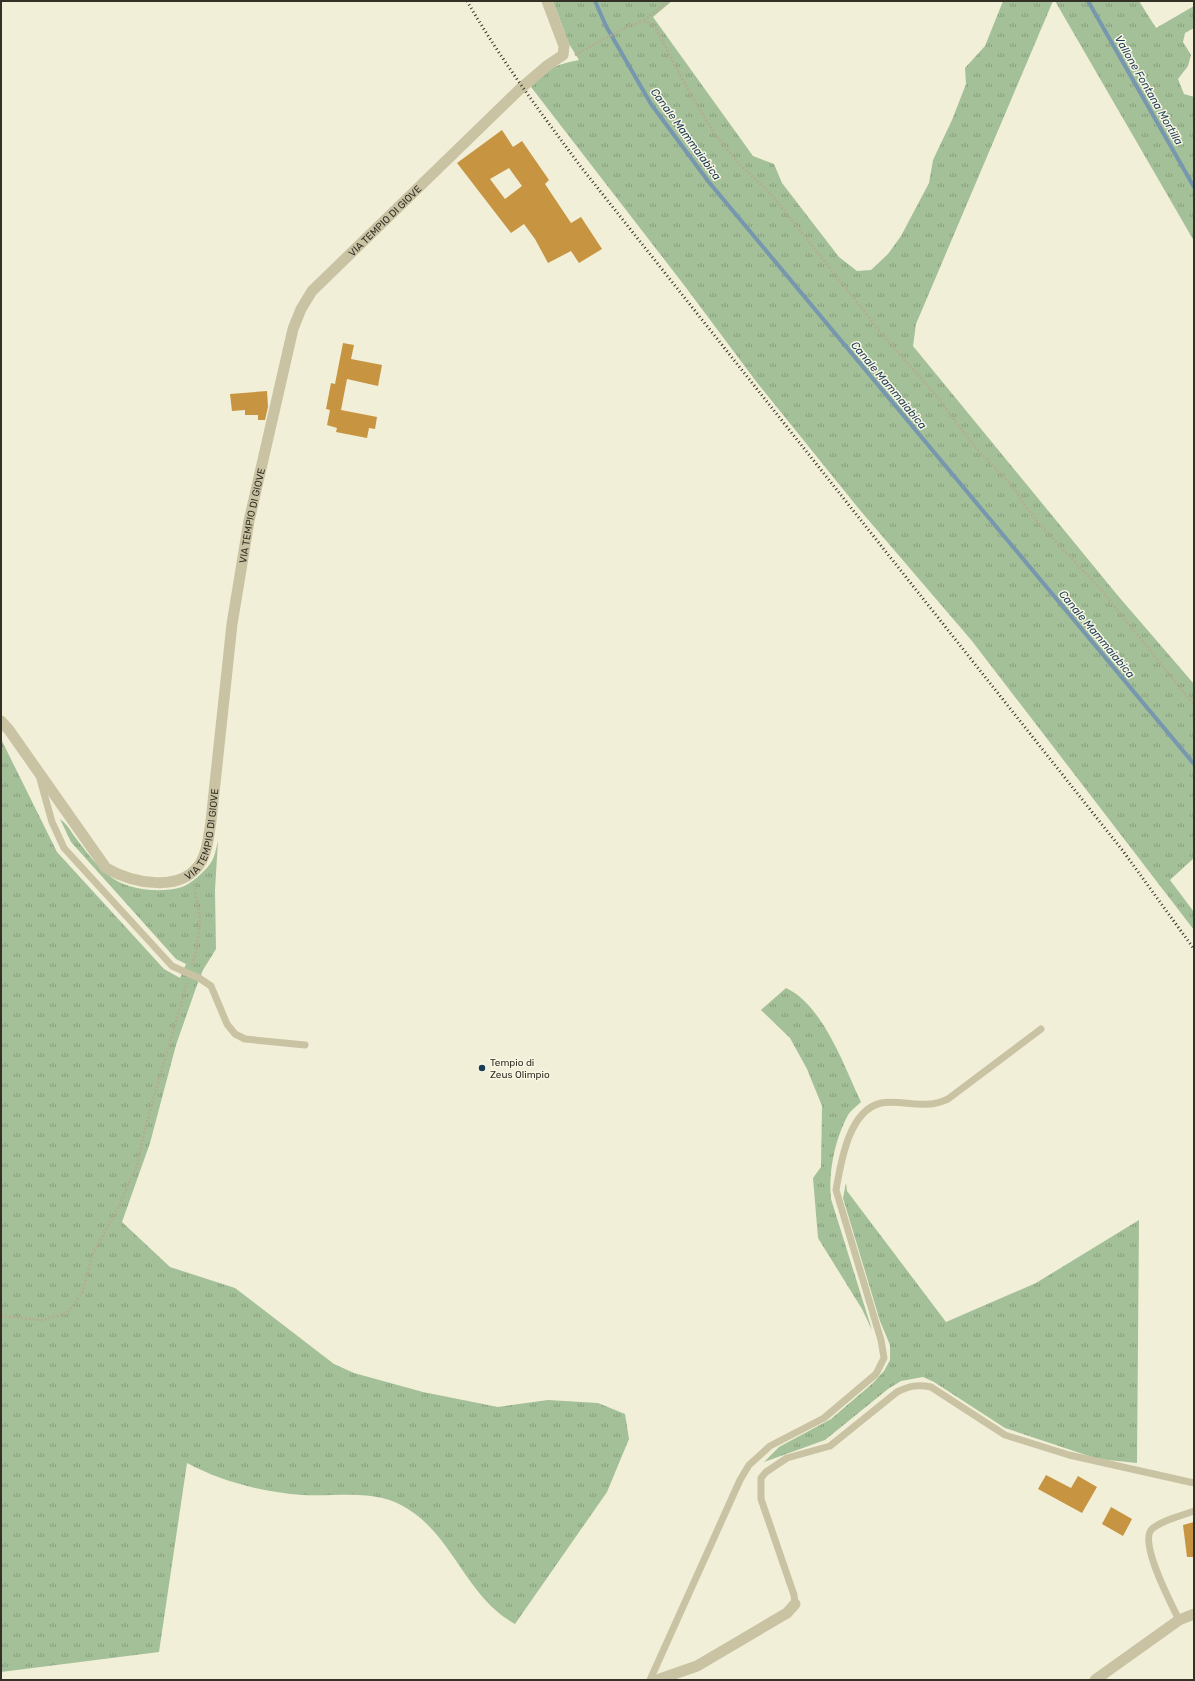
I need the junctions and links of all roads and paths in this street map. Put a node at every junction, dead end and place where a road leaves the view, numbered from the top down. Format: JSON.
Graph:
{"nodes":[{"id":1,"x":547,"y":1,"type":"edge"},
{"id":2,"x":667,"y":1,"type":"edge"},
{"id":3,"x":644,"y":21,"type":"junction"},
{"id":4,"x":563,"y":55,"type":"junction"},
{"id":5,"x":1194,"y":705,"type":"edge"},
{"id":6,"x":1,"y":721,"type":"edge"},
{"id":7,"x":38,"y":773,"type":"junction"},
{"id":8,"x":192,"y":873,"type":"junction"},
{"id":9,"x":191,"y":968,"type":"dead end"},
{"id":10,"x":187,"y":982,"type":"dead end"},
{"id":11,"x":1041,"y":1029,"type":"dead end"},
{"id":12,"x":305,"y":1045,"type":"dead end"},
{"id":13,"x":1,"y":1316,"type":"edge"},
{"id":14,"x":1194,"y":1483,"type":"edge"},
{"id":15,"x":1194,"y":1512,"type":"edge"},
{"id":16,"x":795,"y":1604,"type":"joint"},
{"id":17,"x":1194,"y":1614,"type":"edge"},
{"id":18,"x":1179,"y":1620,"type":"junction"},
{"id":19,"x":650,"y":1680,"type":"edge"},
{"id":20,"x":657,"y":1680,"type":"edge"},
{"id":21,"x":1095,"y":1680,"type":"edge"}],
"edges":[{"from":1,"to":4,"type":"street"},
{"from":2,"to":3,"type":"path"},
{"from":3,"to":4,"type":"path"},
{"from":3,"to":5,"type":"path"},
{"from":4,"to":8,"type":"street","name":"VIA TEMPIO DI GIOVE"},
{"from":6,"to":7,"type":"street","name":"VIA TEMPIO DI GIOVE"},
{"from":7,"to":8,"type":"street","name":"VIA TEMPIO DI GIOVE"},
{"from":7,"to":12,"type":"lane","bridge":true},
{"from":8,"to":9,"type":"path"},
{"from":10,"to":13,"type":"path"},
{"from":11,"to":19,"type":"lane"},
{"from":14,"to":16,"type":"lane"},
{"from":15,"to":18,"type":"lane"},
{"from":16,"to":20,"type":"street"},
{"from":17,"to":18,"type":"street"},
{"from":18,"to":21,"type":"street"}]}
